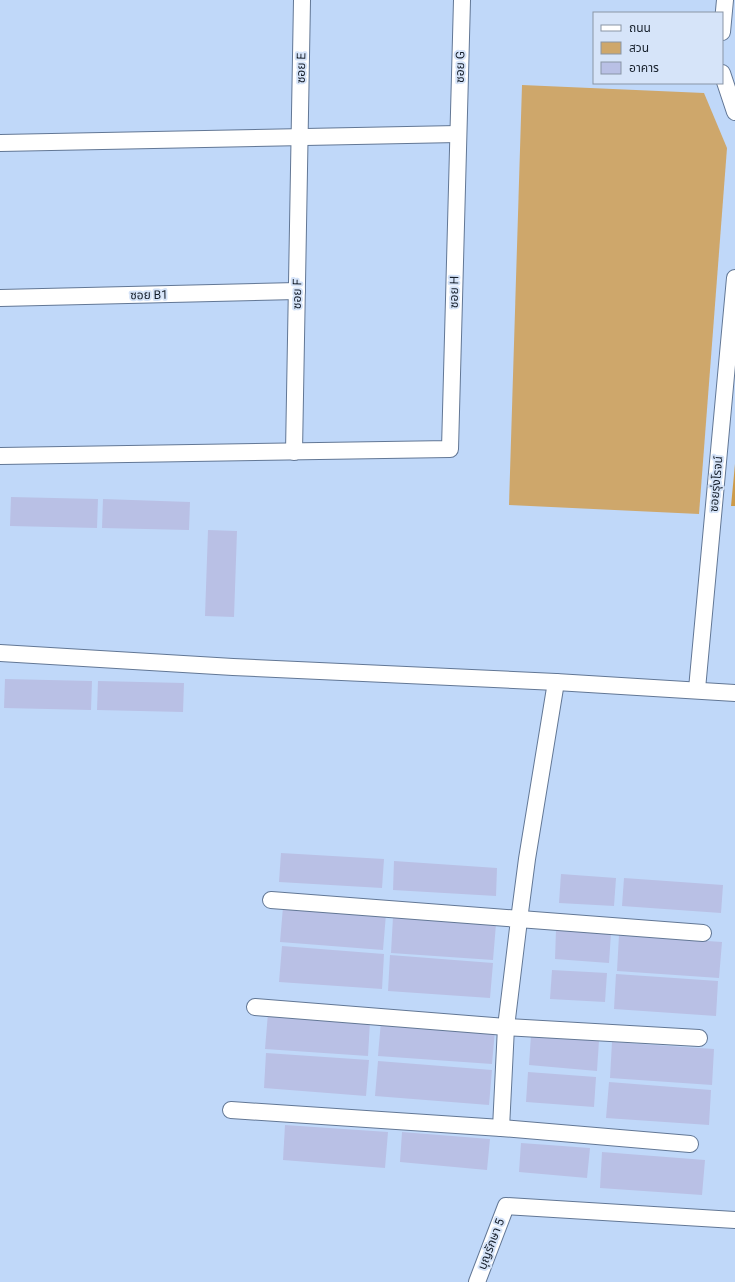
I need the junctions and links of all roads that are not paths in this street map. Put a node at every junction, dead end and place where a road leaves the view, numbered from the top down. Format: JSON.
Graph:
{"nodes":[{"id":1,"x":302,"y":0,"type":"edge"},
{"id":2,"x":462,"y":0,"type":"edge"},
{"id":3,"x":725,"y":0,"type":"edge"},
{"id":4,"x":723,"y":21,"type":"edge"},
{"id":5,"x":723,"y":76,"type":"edge"},
{"id":6,"x":735,"y":112,"type":"edge"},
{"id":7,"x":458,"y":134,"type":"junction"},
{"id":8,"x":300,"y":136,"type":"junction"},
{"id":9,"x":0,"y":143,"type":"edge"},
{"id":10,"x":735,"y":278,"type":"edge"},
{"id":11,"x":297,"y":291,"type":"junction"},
{"id":12,"x":0,"y":298,"type":"edge"},
{"id":13,"x":294,"y":452,"type":"junction"},
{"id":14,"x":0,"y":456,"type":"edge"},
{"id":15,"x":0,"y":653,"type":"edge"},
{"id":16,"x":556,"y":682,"type":"junction"},
{"id":17,"x":697,"y":689,"type":"junction"},
{"id":18,"x":735,"y":693,"type":"edge"},
{"id":19,"x":271,"y":900,"type":"dead end"},
{"id":20,"x":519,"y":920,"type":"junction"},
{"id":21,"x":703,"y":934,"type":"dead end"},
{"id":22,"x":255,"y":1007,"type":"dead end"},
{"id":23,"x":506,"y":1027,"type":"junction"},
{"id":24,"x":699,"y":1038,"type":"dead end"},
{"id":25,"x":232,"y":1110,"type":"dead end"},
{"id":26,"x":501,"y":1128,"type":"junction"},
{"id":27,"x":690,"y":1144,"type":"dead end"},
{"id":28,"x":735,"y":1220,"type":"edge"},
{"id":29,"x":477,"y":1282,"type":"edge"}],
"edges":[{"from":1,"to":8,"type":"street","name":"ซอย E"},
{"from":2,"to":7,"type":"street","name":"ซอย G"},
{"from":3,"to":4,"type":"street"},
{"from":5,"to":6,"type":"street"},
{"from":7,"to":8,"type":"street"},
{"from":7,"to":13,"type":"street","name":"ซอย H"},
{"from":8,"to":9,"type":"street"},
{"from":8,"to":11,"type":"street","name":"ซอย F"},
{"from":10,"to":17,"type":"street","name":"ซอยรุ่งโรจน์"},
{"from":11,"to":12,"type":"street","name":"ซอย B1"},
{"from":11,"to":13,"type":"street","name":"ซอย F"},
{"from":13,"to":14,"type":"street"},
{"from":15,"to":16,"type":"street"},
{"from":16,"to":17,"type":"street"},
{"from":16,"to":20,"type":"street"},
{"from":17,"to":18,"type":"street"},
{"from":19,"to":20,"type":"street"},
{"from":20,"to":21,"type":"street"},
{"from":20,"to":23,"type":"street"},
{"from":22,"to":23,"type":"street"},
{"from":23,"to":24,"type":"street"},
{"from":23,"to":26,"type":"street"},
{"from":25,"to":26,"type":"street"},
{"from":26,"to":27,"type":"street"},
{"from":28,"to":29,"type":"street","name":"บุญรักษา 5"}]}
